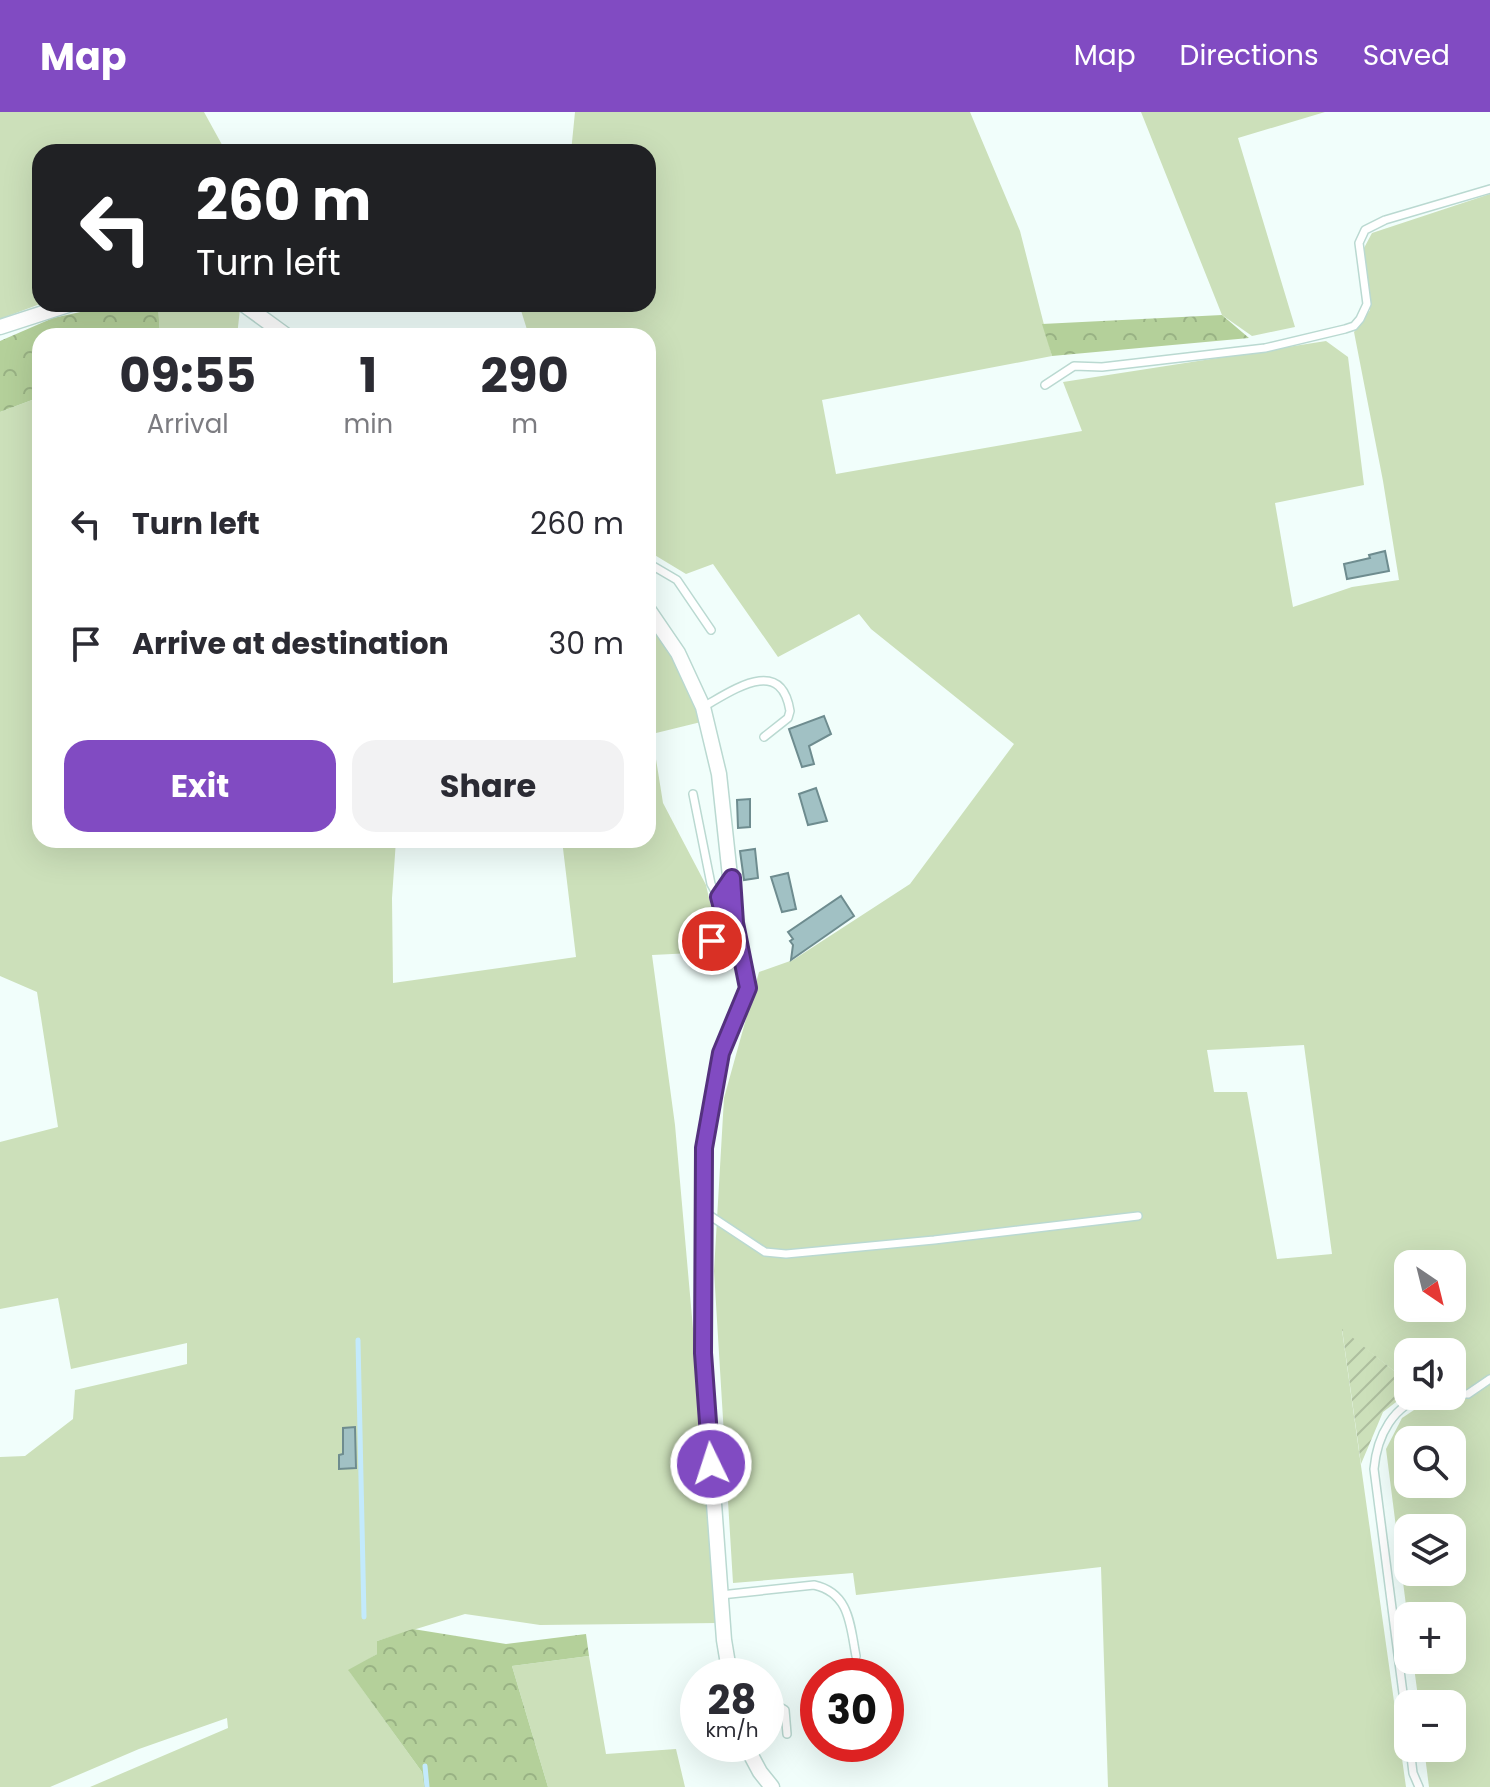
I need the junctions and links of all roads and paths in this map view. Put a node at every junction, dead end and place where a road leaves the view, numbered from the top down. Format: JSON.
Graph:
{"nodes":[{"id":1,"x":1490,"y":189,"type":"edge"},
{"id":2,"x":46,"y":312,"type":"edge"},
{"id":3,"x":254,"y":312,"type":"edge"},
{"id":4,"x":0,"y":327,"type":"edge"},
{"id":5,"x":276,"y":328,"type":"edge"},
{"id":6,"x":1045,"y":385,"type":"dead end"},
{"id":7,"x":656,"y":568,"type":"edge"},
{"id":8,"x":656,"y":621,"type":"edge"},
{"id":9,"x":711,"y":630,"type":"dead end"},
{"id":10,"x":703,"y":707,"type":"junction"},
{"id":11,"x":764,"y":737,"type":"dead end"},
{"id":12,"x":693,"y":794,"type":"dead end"},
{"id":13,"x":732,"y":878,"type":"junction"},
{"id":14,"x":719,"y":897,"type":"junction"},
{"id":15,"x":712,"y":941,"type":"dead end"},
{"id":16,"x":704,"y":1212,"type":"junction"},
{"id":17,"x":1138,"y":1216,"type":"dead end"},
{"id":18,"x":1490,"y":1379,"type":"edge"},
{"id":19,"x":1466,"y":1394,"type":"edge"},
{"id":20,"x":1401,"y":1410,"type":"edge"},
{"id":21,"x":721,"y":1595,"type":"junction"},
{"id":22,"x":856,"y":1656,"type":"dead end"},
{"id":23,"x":727,"y":1658,"type":"edge"},
{"id":24,"x":1403,"y":1690,"type":"edge"},
{"id":25,"x":784,"y":1709,"type":"edge"},
{"id":26,"x":787,"y":1734,"type":"dead end"},
{"id":27,"x":755,"y":1762,"type":"edge"},
{"id":28,"x":1412,"y":1762,"type":"edge"},
{"id":29,"x":772,"y":1787,"type":"edge"},
{"id":30,"x":1419,"y":1787,"type":"edge"}],
"edges":[{"from":1,"to":6,"type":"lane"},
{"from":2,"to":4,"type":"street"},
{"from":3,"to":5,"type":"street"},
{"from":7,"to":9,"type":"lane"},
{"from":8,"to":10,"type":"street"},
{"from":10,"to":11,"type":"lane"},
{"from":10,"to":13,"type":"street"},
{"from":12,"to":14,"type":"lane"},
{"from":13,"to":14,"type":"lane"},
{"from":13,"to":16,"type":"street"},
{"from":14,"to":15,"type":"lane"},
{"from":16,"to":17,"type":"lane"},
{"from":16,"to":21,"type":"street"},
{"from":18,"to":19,"type":"lane"},
{"from":20,"to":24,"type":"lane"},
{"from":21,"to":22,"type":"lane"},
{"from":21,"to":23,"type":"street"},
{"from":25,"to":26,"type":"lane"},
{"from":27,"to":29,"type":"street"},
{"from":28,"to":30,"type":"lane"}]}
